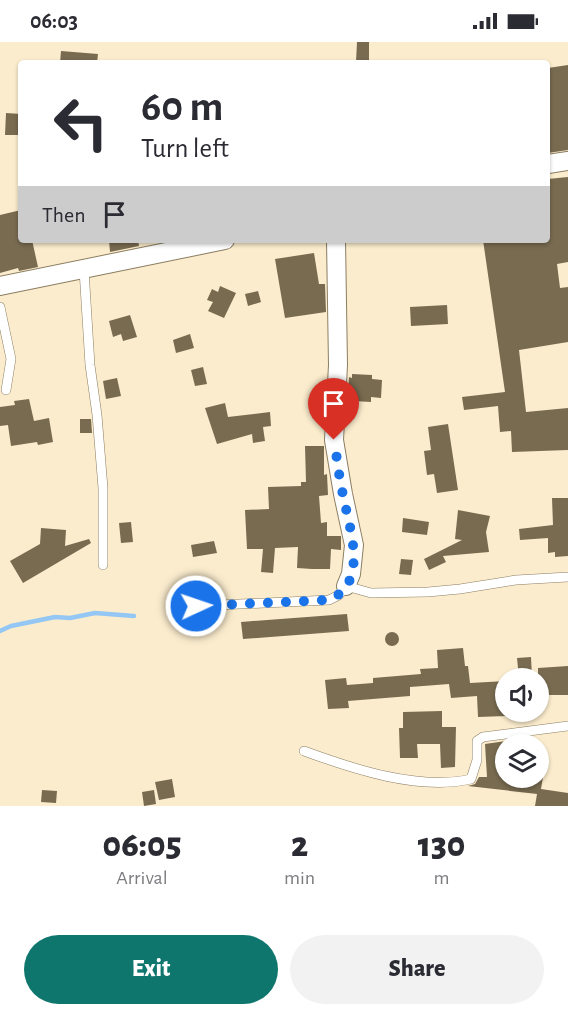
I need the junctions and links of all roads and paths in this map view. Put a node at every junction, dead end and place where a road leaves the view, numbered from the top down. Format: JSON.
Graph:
{"nodes":[{"id":1,"x":568,"y":161,"type":"edge"},
{"id":2,"x":550,"y":164,"type":"edge"},
{"id":3,"x":211,"y":243,"type":"edge"},
{"id":4,"x":336,"y":243,"type":"edge"},
{"id":5,"x":84,"y":270,"type":"junction"},
{"id":6,"x":0,"y":286,"type":"edge"},
{"id":7,"x":0,"y":307,"type":"edge"},
{"id":8,"x":6,"y":390,"type":"dead end"},
{"id":9,"x":103,"y":565,"type":"dead end"},
{"id":10,"x":568,"y":577,"type":"edge"},
{"id":11,"x":346,"y":586,"type":"junction"},
{"id":12,"x":196,"y":606,"type":"dead end"},
{"id":13,"x":568,"y":726,"type":"edge"},
{"id":14,"x":304,"y":751,"type":"dead end"}],
"edges":[{"from":1,"to":2,"type":"street"},
{"from":3,"to":5,"type":"street"},
{"from":4,"to":11,"type":"street"},
{"from":5,"to":6,"type":"street"},
{"from":5,"to":9,"type":"lane"},
{"from":7,"to":8,"type":"lane"},
{"from":10,"to":11,"type":"lane"},
{"from":11,"to":12,"type":"lane"},
{"from":13,"to":14,"type":"lane"}]}
